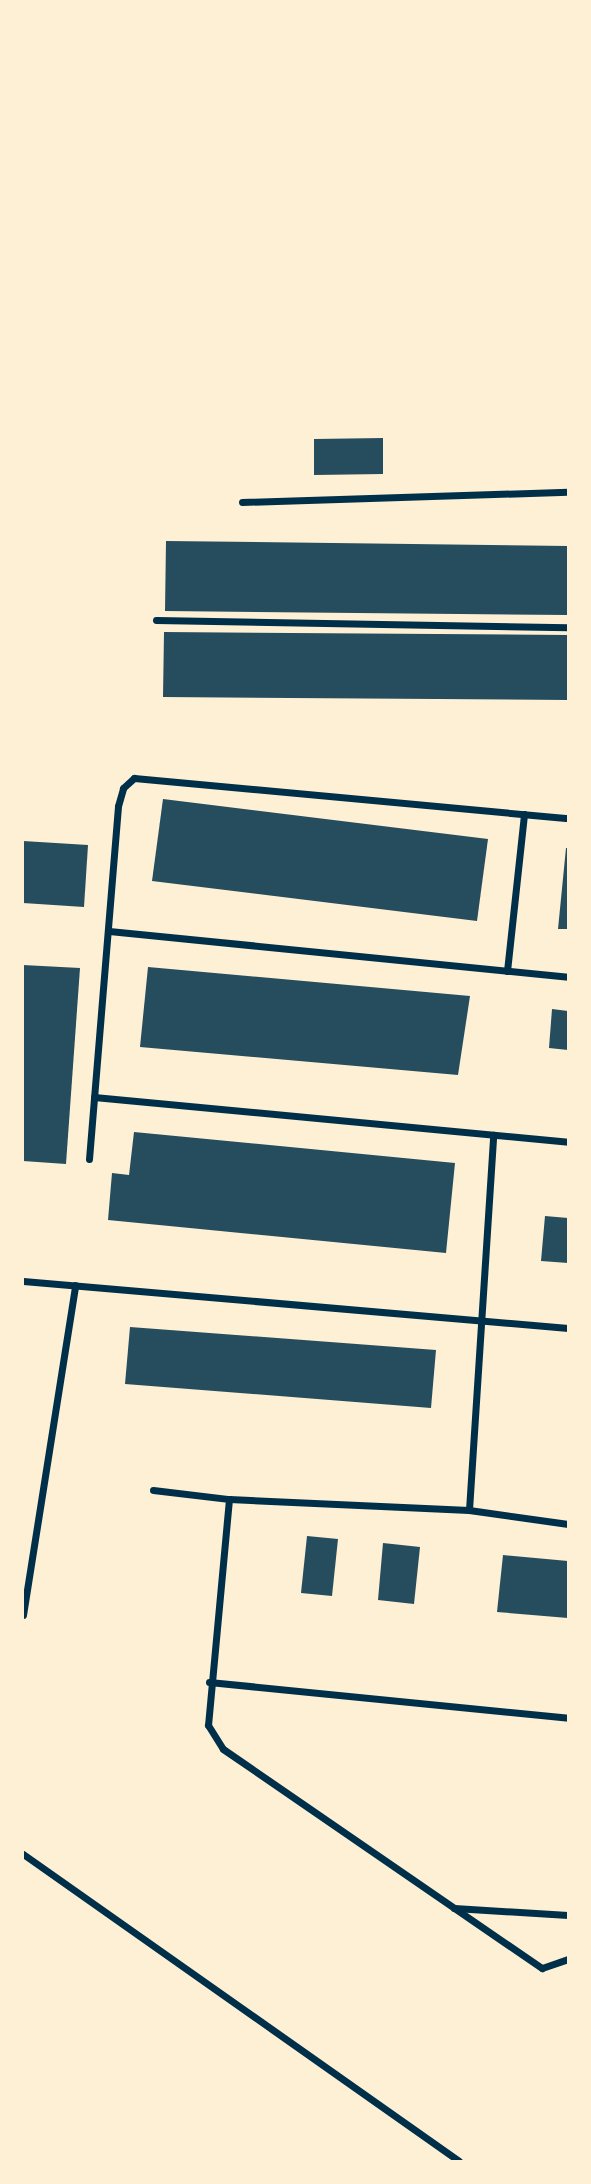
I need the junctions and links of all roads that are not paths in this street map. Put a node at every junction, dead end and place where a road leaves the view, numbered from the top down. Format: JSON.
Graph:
{"nodes":[{"id":1,"x":568,"y":492,"type":"edge"},
{"id":2,"x":242,"y":502,"type":"dead end"},
{"id":3,"x":156,"y":620,"type":"dead end"},
{"id":4,"x":568,"y":627,"type":"edge"},
{"id":5,"x":524,"y":814,"type":"junction"},
{"id":6,"x":568,"y":818,"type":"edge"},
{"id":7,"x":109,"y":931,"type":"junction"},
{"id":8,"x":507,"y":971,"type":"junction"},
{"id":9,"x":568,"y":977,"type":"edge"},
{"id":10,"x":94,"y":1097,"type":"junction"},
{"id":11,"x":493,"y":1135,"type":"junction"},
{"id":12,"x":568,"y":1142,"type":"edge"},
{"id":13,"x":89,"y":1160,"type":"dead end"},
{"id":14,"x":23,"y":1281,"type":"edge"},
{"id":15,"x":75,"y":1285,"type":"junction"},
{"id":16,"x":482,"y":1320,"type":"junction"},
{"id":17,"x":568,"y":1328,"type":"edge"},
{"id":18,"x":153,"y":1490,"type":"dead end"},
{"id":19,"x":229,"y":1499,"type":"junction"},
{"id":20,"x":469,"y":1510,"type":"junction"},
{"id":21,"x":568,"y":1524,"type":"edge"},
{"id":22,"x":23,"y":1615,"type":"edge"},
{"id":23,"x":209,"y":1682,"type":"junction"},
{"id":24,"x":568,"y":1717,"type":"edge"},
{"id":25,"x":23,"y":1854,"type":"edge"},
{"id":26,"x":454,"y":1908,"type":"junction"},
{"id":27,"x":568,"y":1915,"type":"edge"},
{"id":28,"x":568,"y":1959,"type":"edge"},
{"id":29,"x":459,"y":2161,"type":"edge"}],
"edges":[{"from":1,"to":2,"type":"street"},
{"from":3,"to":4,"type":"street"},
{"from":5,"to":6,"type":"street"},
{"from":5,"to":7,"type":"street"},
{"from":5,"to":8,"type":"street"},
{"from":7,"to":8,"type":"street"},
{"from":7,"to":10,"type":"street"},
{"from":8,"to":9,"type":"street"},
{"from":10,"to":11,"type":"street"},
{"from":10,"to":13,"type":"street"},
{"from":11,"to":12,"type":"street"},
{"from":11,"to":16,"type":"street"},
{"from":14,"to":15,"type":"street"},
{"from":15,"to":16,"type":"street"},
{"from":15,"to":22,"type":"street"},
{"from":16,"to":17,"type":"street"},
{"from":16,"to":20,"type":"street"},
{"from":18,"to":19,"type":"street"},
{"from":19,"to":20,"type":"street"},
{"from":19,"to":23,"type":"street"},
{"from":20,"to":21,"type":"street"},
{"from":23,"to":24,"type":"street"},
{"from":23,"to":26,"type":"street"},
{"from":25,"to":29,"type":"street"},
{"from":26,"to":27,"type":"street"},
{"from":26,"to":28,"type":"street"}]}
